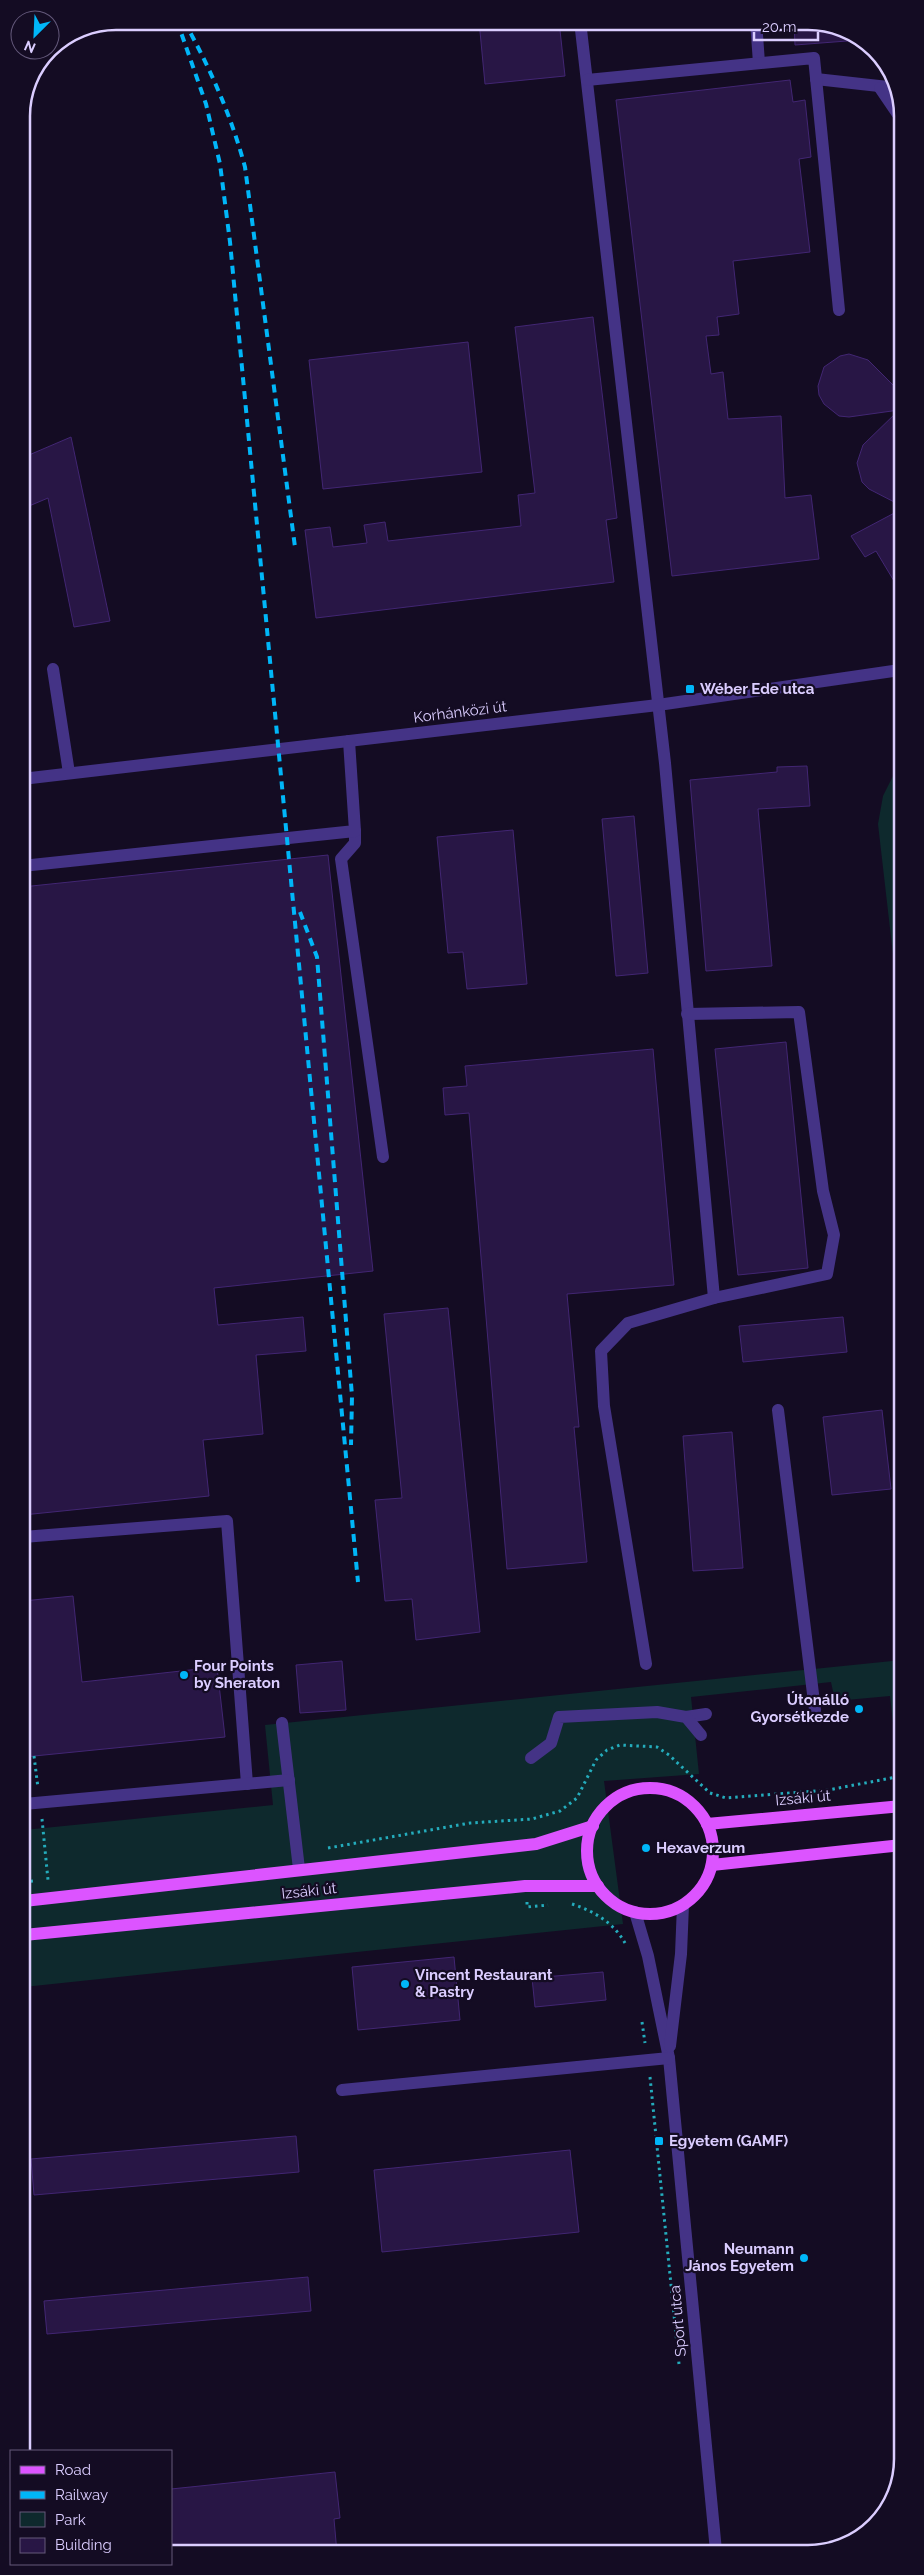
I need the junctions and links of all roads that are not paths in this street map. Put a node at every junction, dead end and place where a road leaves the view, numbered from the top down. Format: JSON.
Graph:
{"nodes":[{"id":1,"x":581,"y":30,"type":"edge"},
{"id":2,"x":757,"y":30,"type":"edge"},
{"id":3,"x":759,"y":63,"type":"junction"},
{"id":4,"x":816,"y":79,"type":"junction"},
{"id":5,"x":587,"y":80,"type":"junction"},
{"id":6,"x":880,"y":88,"type":"junction"},
{"id":7,"x":889,"y":88,"type":"edge"},
{"id":8,"x":893,"y":106,"type":"edge"},
{"id":9,"x":839,"y":310,"type":"dead end"},
{"id":10,"x":53,"y":669,"type":"dead end"},
{"id":11,"x":894,"y":671,"type":"edge"},
{"id":12,"x":658,"y":705,"type":"junction"},
{"id":13,"x":349,"y":742,"type":"junction"},
{"id":14,"x":69,"y":773,"type":"junction"},
{"id":15,"x":30,"y":778,"type":"edge"},
{"id":16,"x":355,"y":831,"type":"junction"},
{"id":17,"x":30,"y":865,"type":"edge"},
{"id":18,"x":687,"y":1014,"type":"junction"},
{"id":19,"x":383,"y":1157,"type":"dead end"},
{"id":20,"x":714,"y":1298,"type":"junction"},
{"id":21,"x":778,"y":1410,"type":"dead end"},
{"id":22,"x":30,"y":1536,"type":"edge"},
{"id":23,"x":646,"y":1664,"type":"dead end"},
{"id":24,"x":815,"y":1710,"type":"dead end"},
{"id":25,"x":706,"y":1714,"type":"dead end"},
{"id":26,"x":686,"y":1717,"type":"junction"},
{"id":27,"x":282,"y":1723,"type":"dead end"},
{"id":28,"x":701,"y":1735,"type":"dead end"},
{"id":29,"x":531,"y":1758,"type":"dead end"},
{"id":30,"x":289,"y":1780,"type":"junction"},
{"id":31,"x":247,"y":1784,"type":"junction"},
{"id":32,"x":30,"y":1803,"type":"edge"},
{"id":33,"x":894,"y":1807,"type":"edge"},
{"id":34,"x":707,"y":1824,"type":"junction"},
{"id":35,"x":592,"y":1826,"type":"junction"},
{"id":36,"x":894,"y":1846,"type":"edge"},
{"id":37,"x":712,"y":1865,"type":"junction"},
{"id":38,"x":299,"y":1869,"type":"junction"},
{"id":39,"x":598,"y":1886,"type":"junction"},
{"id":40,"x":30,"y":1900,"type":"edge"},
{"id":41,"x":683,"y":1905,"type":"junction"},
{"id":42,"x":635,"y":1912,"type":"junction"},
{"id":43,"x":30,"y":1934,"type":"edge"},
{"id":44,"x":669,"y":2058,"type":"junction"},
{"id":45,"x":342,"y":2090,"type":"dead end"},
{"id":46,"x":715,"y":2545,"type":"edge"}],
"edges":[{"from":1,"to":5,"type":"street"},
{"from":2,"to":3,"type":"street"},
{"from":3,"to":4,"type":"street"},
{"from":3,"to":5,"type":"street"},
{"from":4,"to":6,"type":"street"},
{"from":4,"to":9,"type":"street"},
{"from":5,"to":12,"type":"street"},
{"from":6,"to":7,"type":"street"},
{"from":6,"to":8,"type":"street"},
{"from":10,"to":14,"type":"street"},
{"from":11,"to":12,"type":"street","name":"Korhánközi út"},
{"from":12,"to":13,"type":"street","name":"Korhánközi út"},
{"from":12,"to":18,"type":"street"},
{"from":13,"to":14,"type":"street","name":"Korhánközi út"},
{"from":13,"to":16,"type":"street"},
{"from":14,"to":15,"type":"street","name":"Korhánközi út"},
{"from":16,"to":17,"type":"street"},
{"from":16,"to":19,"type":"street"},
{"from":18,"to":20,"type":"street"},
{"from":18,"to":20,"type":"street"},
{"from":20,"to":23,"type":"street"},
{"from":21,"to":24,"type":"street"},
{"from":22,"to":31,"type":"street"},
{"from":25,"to":26,"type":"street"},
{"from":26,"to":28,"type":"street"},
{"from":26,"to":29,"type":"street"},
{"from":27,"to":30,"type":"street"},
{"from":30,"to":31,"type":"street"},
{"from":30,"to":38,"type":"street"},
{"from":31,"to":32,"type":"street"},
{"from":33,"to":34,"type":"main road","name":"Izsáki út"},
{"from":34,"to":35,"type":"main road"},
{"from":34,"to":37,"type":"main road"},
{"from":35,"to":38,"type":"main road","name":"Izsáki út"},
{"from":35,"to":39,"type":"main road"},
{"from":36,"to":37,"type":"main road"},
{"from":37,"to":41,"type":"main road"},
{"from":38,"to":40,"type":"main road","name":"Izsáki út"},
{"from":39,"to":42,"type":"main road"},
{"from":39,"to":43,"type":"main road","name":"Izsáki út"},
{"from":41,"to":42,"type":"main road"},
{"from":41,"to":44,"type":"street"},
{"from":42,"to":44,"type":"street"},
{"from":44,"to":45,"type":"street"},
{"from":44,"to":46,"type":"street","name":"Sport utca"}]}
